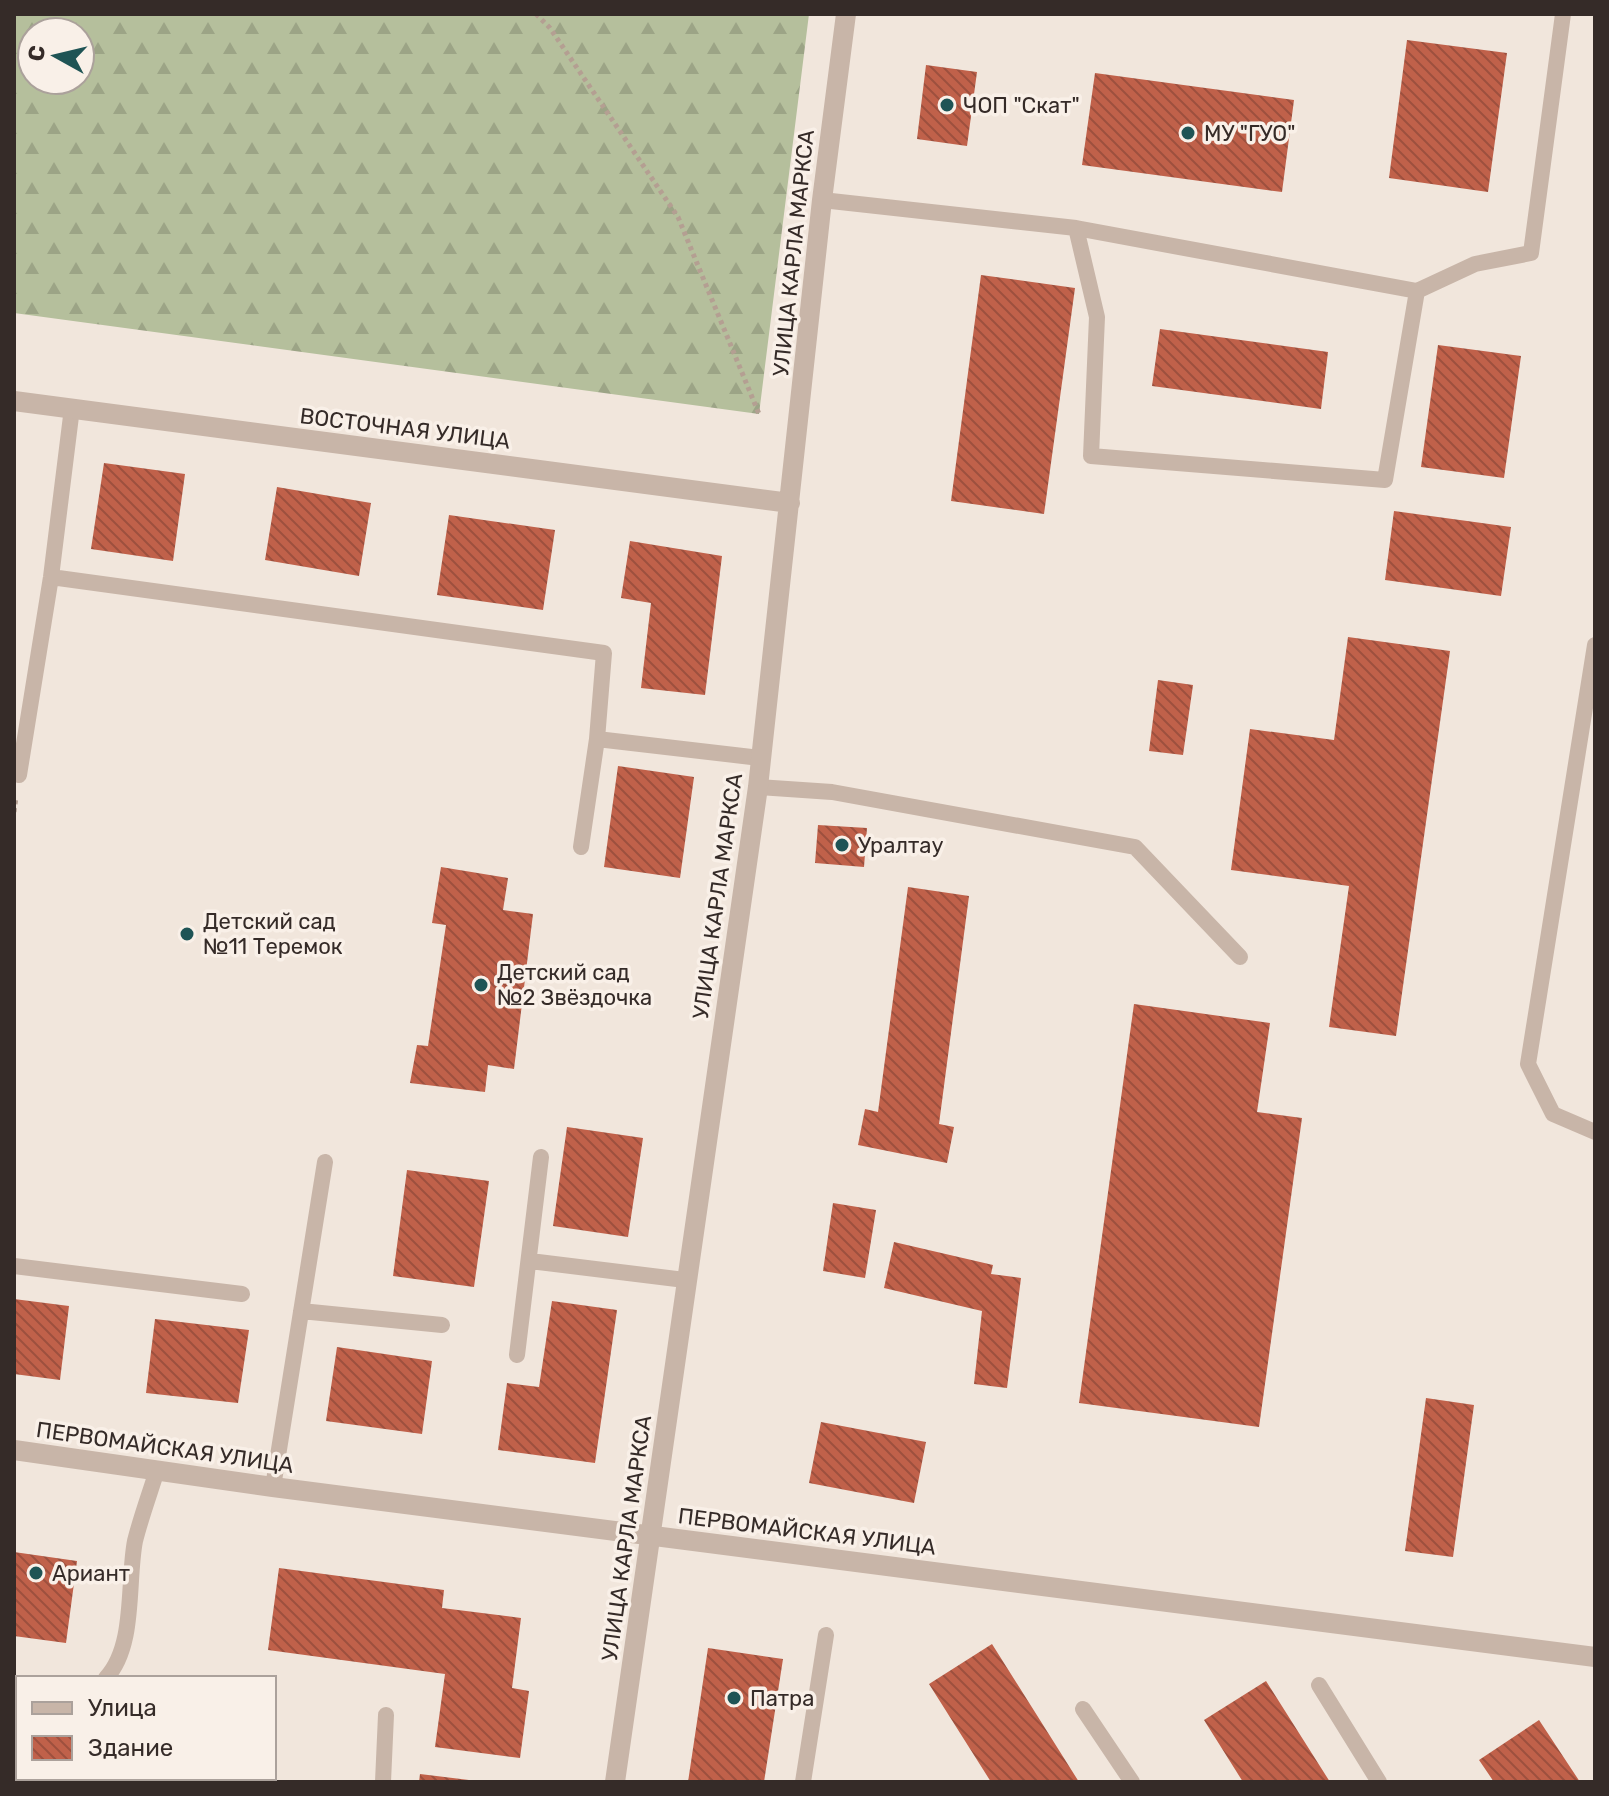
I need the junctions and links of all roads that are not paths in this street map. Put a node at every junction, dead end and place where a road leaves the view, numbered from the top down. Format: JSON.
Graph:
{"nodes":[{"id":1,"x":846,"y":14,"type":"edge"},
{"id":2,"x":1563,"y":14,"type":"edge"},
{"id":3,"x":822,"y":200,"type":"junction"},
{"id":4,"x":1076,"y":228,"type":"junction"},
{"id":5,"x":1417,"y":291,"type":"junction"},
{"id":6,"x":14,"y":401,"type":"edge"},
{"id":7,"x":72,"y":408,"type":"junction"},
{"id":8,"x":790,"y":503,"type":"junction"},
{"id":9,"x":51,"y":577,"type":"junction"},
{"id":10,"x":1595,"y":645,"type":"edge"},
{"id":11,"x":597,"y":739,"type":"junction"},
{"id":12,"x":760,"y":758,"type":"junction"},
{"id":13,"x":19,"y":775,"type":"dead end"},
{"id":14,"x":758,"y":787,"type":"junction"},
{"id":15,"x":581,"y":847,"type":"dead end"},
{"id":16,"x":1240,"y":957,"type":"dead end"},
{"id":17,"x":1595,"y":1132,"type":"edge"},
{"id":18,"x":541,"y":1157,"type":"dead end"},
{"id":19,"x":325,"y":1162,"type":"dead end"},
{"id":20,"x":530,"y":1261,"type":"junction"},
{"id":21,"x":14,"y":1266,"type":"edge"},
{"id":22,"x":685,"y":1280,"type":"junction"},
{"id":23,"x":242,"y":1294,"type":"dead end"},
{"id":24,"x":301,"y":1311,"type":"junction"},
{"id":25,"x":442,"y":1325,"type":"dead end"},
{"id":26,"x":517,"y":1355,"type":"dead end"},
{"id":27,"x":14,"y":1450,"type":"edge"},
{"id":28,"x":157,"y":1470,"type":"junction"},
{"id":29,"x":273,"y":1487,"type":"junction"},
{"id":30,"x":651,"y":1535,"type":"junction"},
{"id":31,"x":826,"y":1635,"type":"dead end"},
{"id":32,"x":1595,"y":1657,"type":"edge"},
{"id":33,"x":108,"y":1676,"type":"edge"},
{"id":34,"x":1319,"y":1685,"type":"dead end"},
{"id":35,"x":1083,"y":1709,"type":"dead end"},
{"id":36,"x":386,"y":1715,"type":"dead end"},
{"id":37,"x":383,"y":1782,"type":"edge"},
{"id":38,"x":615,"y":1782,"type":"edge"},
{"id":39,"x":803,"y":1782,"type":"edge"},
{"id":40,"x":1132,"y":1782,"type":"edge"},
{"id":41,"x":1379,"y":1782,"type":"edge"}],
"edges":[{"from":1,"to":3,"type":"street","name":"УЛИЦА КАРЛА МАРКСА"},
{"from":2,"to":5,"type":"lane"},
{"from":3,"to":4,"type":"lane"},
{"from":3,"to":8,"type":"street","name":"УЛИЦА КАРЛА МАРКСА"},
{"from":4,"to":5,"type":"lane"},
{"from":4,"to":5,"type":"lane"},
{"from":6,"to":7,"type":"street","name":"ВОСТОЧНАЯ УЛИЦА"},
{"from":7,"to":8,"type":"street","name":"ВОСТОЧНАЯ УЛИЦА"},
{"from":7,"to":9,"type":"lane"},
{"from":8,"to":12,"type":"street","name":"УЛИЦА КАРЛА МАРКСА"},
{"from":9,"to":11,"type":"lane"},
{"from":9,"to":13,"type":"lane"},
{"from":10,"to":17,"type":"lane"},
{"from":11,"to":12,"type":"lane"},
{"from":11,"to":15,"type":"lane"},
{"from":12,"to":14,"type":"street","name":"УЛИЦА КАРЛА МАРКСА"},
{"from":14,"to":16,"type":"lane"},
{"from":14,"to":22,"type":"street","name":"УЛИЦА КАРЛА МАРКСА"},
{"from":18,"to":20,"type":"lane"},
{"from":19,"to":24,"type":"lane"},
{"from":20,"to":22,"type":"lane"},
{"from":20,"to":26,"type":"lane"},
{"from":21,"to":23,"type":"lane"},
{"from":22,"to":30,"type":"street","name":"УЛИЦА КАРЛА МАРКСА"},
{"from":24,"to":25,"type":"lane"},
{"from":24,"to":29,"type":"lane"},
{"from":27,"to":28,"type":"street","name":"ПЕРВОМАЙСКАЯ УЛИЦА"},
{"from":28,"to":29,"type":"street","name":"ПЕРВОМАЙСКАЯ УЛИЦА"},
{"from":28,"to":33,"type":"lane"},
{"from":29,"to":30,"type":"street","name":"ПЕРВОМАЙСКАЯ УЛИЦА"},
{"from":30,"to":32,"type":"street","name":"ПЕРВОМАЙСКАЯ УЛИЦА"},
{"from":30,"to":38,"type":"street","name":"УЛИЦА КАРЛА МАРКСА"},
{"from":31,"to":39,"type":"lane"},
{"from":34,"to":41,"type":"lane"},
{"from":35,"to":40,"type":"lane"},
{"from":36,"to":37,"type":"lane"}]}
